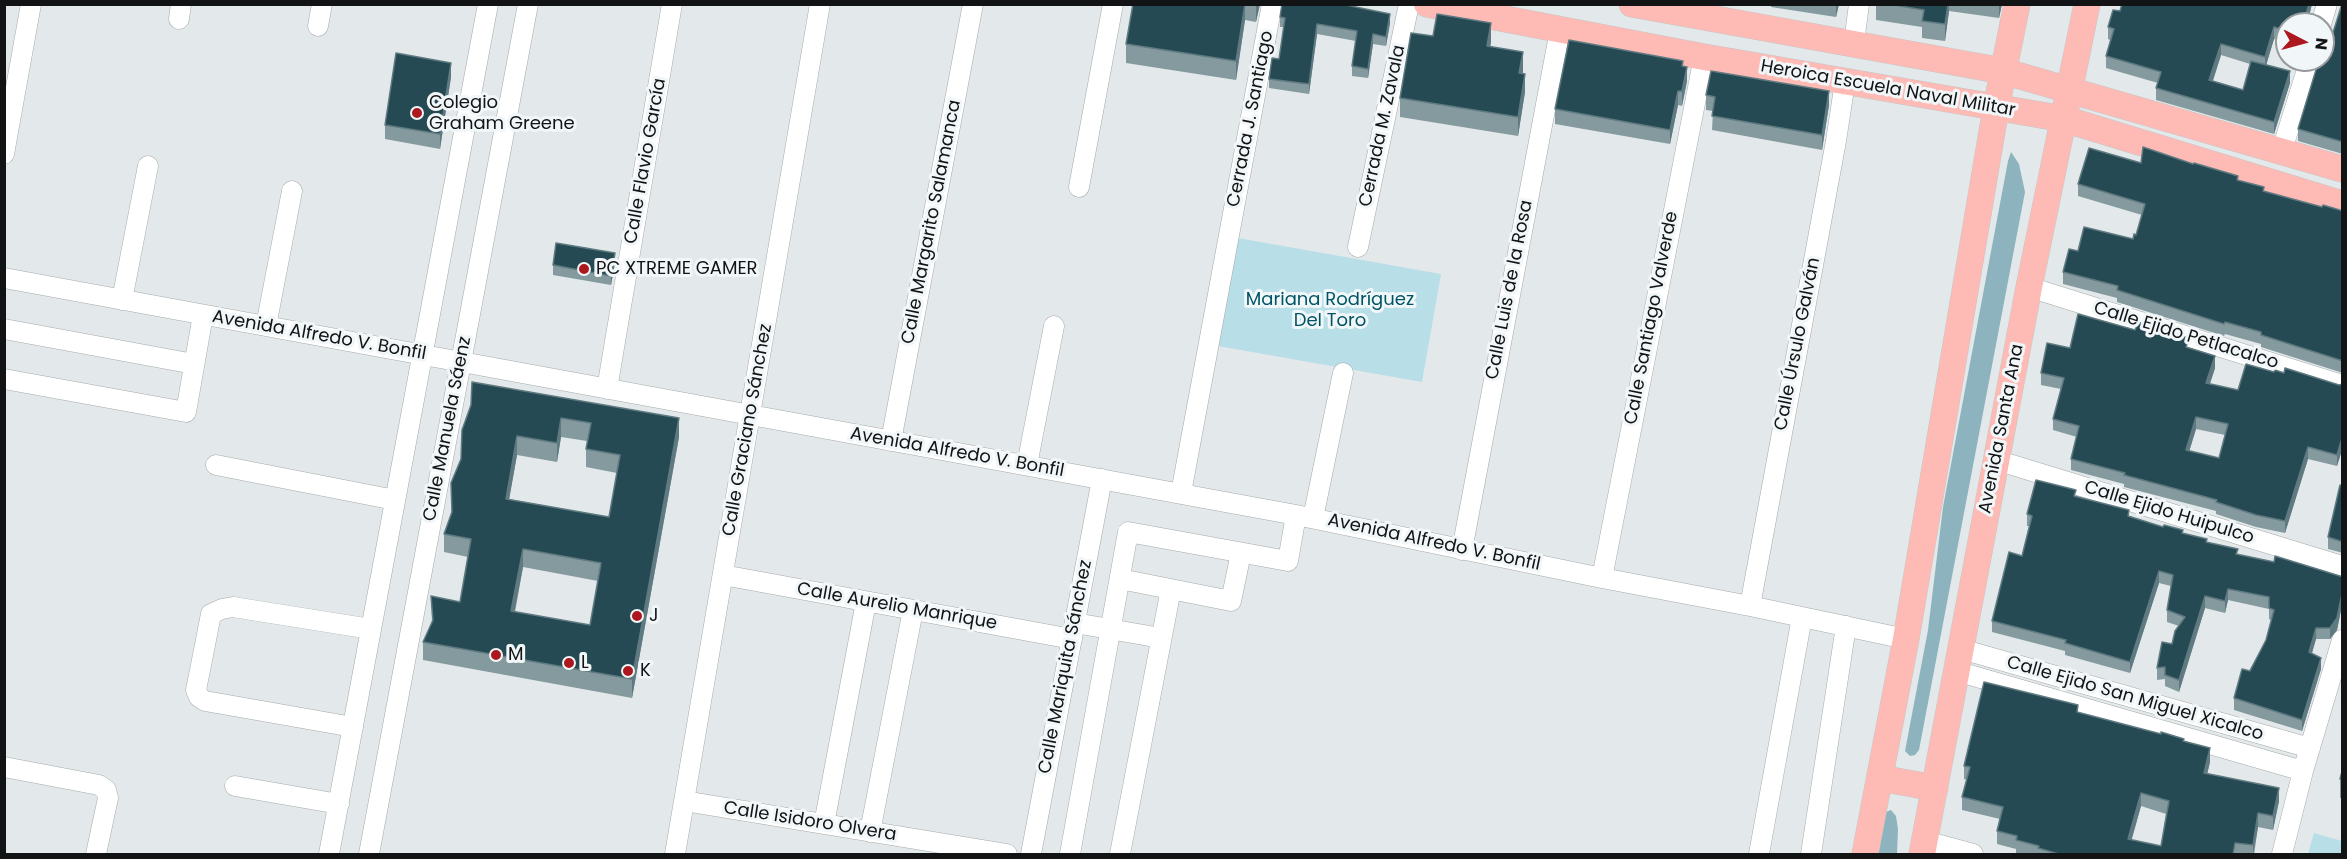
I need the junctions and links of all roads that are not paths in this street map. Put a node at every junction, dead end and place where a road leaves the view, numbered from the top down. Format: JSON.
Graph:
{"nodes":[{"id":1,"x":31,"y":4,"type":"edge"},
{"id":2,"x":322,"y":4,"type":"edge"},
{"id":3,"x":488,"y":4,"type":"edge"},
{"id":4,"x":528,"y":4,"type":"edge"},
{"id":5,"x":672,"y":4,"type":"edge"},
{"id":6,"x":820,"y":4,"type":"edge"},
{"id":7,"x":973,"y":4,"type":"edge"},
{"id":8,"x":1113,"y":4,"type":"edge"},
{"id":9,"x":1272,"y":4,"type":"edge"},
{"id":10,"x":1409,"y":4,"type":"edge"},
{"id":11,"x":1427,"y":4,"type":"edge"},
{"id":12,"x":1632,"y":4,"type":"edge"},
{"id":13,"x":1859,"y":4,"type":"edge"},
{"id":14,"x":2017,"y":4,"type":"edge"},
{"id":15,"x":2087,"y":4,"type":"edge"},
{"id":16,"x":1699,"y":11,"type":"edge"},
{"id":17,"x":318,"y":26,"type":"dead end"},
{"id":18,"x":1560,"y":30,"type":"junction"},
{"id":19,"x":1854,"y":43,"type":"junction"},
{"id":20,"x":1704,"y":57,"type":"junction"},
{"id":21,"x":2003,"y":71,"type":"junction"},
{"id":22,"x":2306,"y":72,"type":"edge"},
{"id":23,"x":1845,"y":82,"type":"junction"},
{"id":24,"x":2069,"y":90,"type":"junction"},
{"id":25,"x":1996,"y":108,"type":"junction"},
{"id":26,"x":2064,"y":119,"type":"junction"},
{"id":27,"x":2282,"y":150,"type":"junction"},
{"id":28,"x":4,"y":154,"type":"edge"},
{"id":29,"x":148,"y":166,"type":"dead end"},
{"id":30,"x":2343,"y":169,"type":"edge"},
{"id":31,"x":1079,"y":187,"type":"dead end"},
{"id":32,"x":292,"y":191,"type":"dead end"},
{"id":33,"x":2343,"y":204,"type":"edge"},
{"id":34,"x":1358,"y":247,"type":"dead end"},
{"id":35,"x":4,"y":278,"type":"edge"},
{"id":36,"x":2029,"y":287,"type":"junction"},
{"id":37,"x":122,"y":300,"type":"junction"},
{"id":38,"x":204,"y":315,"type":"junction"},
{"id":39,"x":266,"y":326,"type":"junction"},
{"id":40,"x":1054,"y":326,"type":"dead end"},
{"id":41,"x":4,"y":329,"type":"edge"},
{"id":42,"x":423,"y":355,"type":"junction"},
{"id":43,"x":461,"y":362,"type":"junction"},
{"id":44,"x":194,"y":364,"type":"junction"},
{"id":45,"x":1343,"y":373,"type":"dead end"},
{"id":46,"x":4,"y":379,"type":"edge"},
{"id":47,"x":2343,"y":385,"type":"edge"},
{"id":48,"x":607,"y":389,"type":"junction"},
{"id":49,"x":750,"y":415,"type":"junction"},
{"id":50,"x":891,"y":441,"type":"junction"},
{"id":51,"x":1996,"y":460,"type":"junction"},
{"id":52,"x":216,"y":465,"type":"dead end"},
{"id":53,"x":1027,"y":465,"type":"junction"},
{"id":54,"x":1102,"y":479,"type":"junction"},
{"id":55,"x":1181,"y":493,"type":"junction"},
{"id":56,"x":395,"y":500,"type":"junction"},
{"id":57,"x":1305,"y":516,"type":"junction"},
{"id":58,"x":1462,"y":550,"type":"junction"},
{"id":59,"x":1241,"y":553,"type":"junction"},
{"id":60,"x":2343,"y":566,"type":"edge"},
{"id":61,"x":723,"y":575,"type":"junction"},
{"id":62,"x":1602,"y":578,"type":"junction"},
{"id":63,"x":1120,"y":579,"type":"junction"},
{"id":64,"x":1171,"y":589,"type":"junction"},
{"id":65,"x":866,"y":602,"type":"junction"},
{"id":66,"x":1750,"y":606,"type":"junction"},
{"id":67,"x":913,"y":610,"type":"junction"},
{"id":68,"x":1802,"y":617,"type":"junction"},
{"id":69,"x":1846,"y":627,"type":"junction"},
{"id":70,"x":371,"y":629,"type":"junction"},
{"id":71,"x":1110,"y":629,"type":"junction"},
{"id":72,"x":1073,"y":631,"type":"junction"},
{"id":73,"x":1161,"y":638,"type":"junction"},
{"id":74,"x":1906,"y":639,"type":"junction"},
{"id":75,"x":2343,"y":640,"type":"edge"},
{"id":76,"x":1959,"y":660,"type":"junction"},
{"id":77,"x":353,"y":726,"type":"junction"},
{"id":78,"x":2310,"y":748,"type":"junction"},
{"id":79,"x":4,"y":767,"type":"edge"},
{"id":80,"x":2303,"y":771,"type":"junction"},
{"id":81,"x":1880,"y":778,"type":"junction"},
{"id":82,"x":236,"y":786,"type":"dead end"},
{"id":83,"x":1935,"y":788,"type":"junction"},
{"id":84,"x":684,"y":801,"type":"junction"},
{"id":85,"x":339,"y":804,"type":"junction"},
{"id":86,"x":824,"y":824,"type":"junction"},
{"id":87,"x":870,"y":832,"type":"junction"},
{"id":88,"x":1924,"y":848,"type":"edge"},
{"id":89,"x":96,"y":855,"type":"edge"},
{"id":90,"x":329,"y":855,"type":"edge"},
{"id":91,"x":369,"y":855,"type":"edge"},
{"id":92,"x":675,"y":855,"type":"edge"},
{"id":93,"x":1007,"y":855,"type":"edge"},
{"id":94,"x":1031,"y":855,"type":"edge"},
{"id":95,"x":1070,"y":855,"type":"edge"},
{"id":96,"x":1120,"y":855,"type":"edge"},
{"id":97,"x":1760,"y":855,"type":"edge"},
{"id":98,"x":1811,"y":855,"type":"edge"},
{"id":99,"x":1864,"y":855,"type":"edge"},
{"id":100,"x":1972,"y":855,"type":"edge"},
{"id":101,"x":2282,"y":855,"type":"edge"}],
"edges":[{"from":1,"to":28,"type":"street"},
{"from":2,"to":17,"type":"street"},
{"from":3,"to":42,"type":"street"},
{"from":4,"to":43,"type":"street","name":"Calle Manuela Sáenz"},
{"from":5,"to":48,"type":"street","name":"Calle Flavio García"},
{"from":6,"to":49,"type":"street","name":"Calle Graciano Sánchez"},
{"from":7,"to":50,"type":"street","name":"Calle Margarito Salamanca"},
{"from":8,"to":31,"type":"street"},
{"from":9,"to":55,"type":"street","name":"Cerrada J. Santiago"},
{"from":10,"to":34,"type":"street","name":"Cerrada M. Zavala"},
{"from":11,"to":18,"type":"main road","name":"Heroica Escuela Naval Militar"},
{"from":12,"to":16,"type":"main road","name":"Heroica Escuela Naval Militar"},
{"from":13,"to":19,"type":"street"},
{"from":14,"to":21,"type":"main road"},
{"from":15,"to":24,"type":"main road","name":"Avenida Santa Ana"},
{"from":16,"to":19,"type":"main road","name":"Heroica Escuela Naval Militar"},
{"from":18,"to":20,"type":"main road","name":"Heroica Escuela Naval Militar"},
{"from":18,"to":58,"type":"street","name":"Calle Luis de la Rosa"},
{"from":19,"to":21,"type":"main road","name":"Heroica Escuela Naval Militar"},
{"from":20,"to":23,"type":"main road","name":"Heroica Escuela Naval Militar"},
{"from":20,"to":62,"type":"street","name":"Calle Santiago Valverde"},
{"from":21,"to":24,"type":"main road","name":"Heroica Escuela Naval Militar"},
{"from":21,"to":25,"type":"main road"},
{"from":22,"to":27,"type":"street"},
{"from":23,"to":25,"type":"main road","name":"Heroica Escuela Naval Militar"},
{"from":23,"to":66,"type":"street","name":"Calle Úrsulo Galván"},
{"from":24,"to":26,"type":"main road","name":"Avenida Santa Ana"},
{"from":24,"to":27,"type":"main road","name":"Heroica Escuela Naval Militar"},
{"from":25,"to":26,"type":"main road","name":"Heroica Escuela Naval Militar"},
{"from":25,"to":74,"type":"main road"},
{"from":26,"to":33,"type":"main road","name":"Heroica Escuela Naval Militar"},
{"from":26,"to":36,"type":"main road","name":"Avenida Santa Ana"},
{"from":27,"to":30,"type":"main road","name":"Heroica Escuela Naval Militar"},
{"from":29,"to":37,"type":"street"},
{"from":32,"to":39,"type":"street"},
{"from":35,"to":37,"type":"street","name":"Avenida Alfredo V. Bonfil"},
{"from":36,"to":47,"type":"street","name":"Calle Ejido Petlacalco"},
{"from":36,"to":51,"type":"main road","name":"Avenida Santa Ana"},
{"from":37,"to":38,"type":"street","name":"Avenida Alfredo V. Bonfil"},
{"from":38,"to":39,"type":"street","name":"Avenida Alfredo V. Bonfil"},
{"from":38,"to":44,"type":"street"},
{"from":39,"to":42,"type":"street","name":"Avenida Alfredo V. Bonfil"},
{"from":40,"to":53,"type":"street"},
{"from":41,"to":44,"type":"street"},
{"from":42,"to":43,"type":"street","name":"Avenida Alfredo V. Bonfil"},
{"from":42,"to":56,"type":"street"},
{"from":43,"to":48,"type":"street","name":"Avenida Alfredo V. Bonfil"},
{"from":43,"to":91,"type":"street","name":"Calle Manuela Sáenz"},
{"from":44,"to":46,"type":"street"},
{"from":45,"to":57,"type":"street"},
{"from":48,"to":49,"type":"street","name":"Avenida Alfredo V. Bonfil"},
{"from":49,"to":50,"type":"street","name":"Avenida Alfredo V. Bonfil"},
{"from":49,"to":61,"type":"street","name":"Calle Graciano Sánchez"},
{"from":50,"to":53,"type":"street","name":"Avenida Alfredo V. Bonfil"},
{"from":51,"to":60,"type":"street","name":"Calle Ejido Huipulco"},
{"from":51,"to":76,"type":"main road","name":"Avenida Santa Ana"},
{"from":52,"to":56,"type":"street"},
{"from":53,"to":54,"type":"street","name":"Avenida Alfredo V. Bonfil"},
{"from":54,"to":55,"type":"street","name":"Avenida Alfredo V. Bonfil"},
{"from":54,"to":72,"type":"street","name":"Calle Mariquita Sánchez"},
{"from":55,"to":57,"type":"street","name":"Avenida Alfredo V. Bonfil"},
{"from":56,"to":70,"type":"street"},
{"from":57,"to":58,"type":"street","name":"Avenida Alfredo V. Bonfil"},
{"from":57,"to":59,"type":"street"},
{"from":58,"to":62,"type":"street","name":"Avenida Alfredo V. Bonfil"},
{"from":59,"to":63,"type":"street"},
{"from":59,"to":64,"type":"street"},
{"from":61,"to":65,"type":"street","name":"Calle Aurelio Manrique"},
{"from":61,"to":84,"type":"street","name":"Calle Graciano Sánchez"},
{"from":62,"to":66,"type":"street","name":"Avenida Alfredo V. Bonfil"},
{"from":63,"to":64,"type":"street"},
{"from":63,"to":71,"type":"street"},
{"from":64,"to":73,"type":"street"},
{"from":65,"to":67,"type":"street","name":"Calle Aurelio Manrique"},
{"from":65,"to":86,"type":"street"},
{"from":66,"to":68,"type":"street","name":"Avenida Alfredo V. Bonfil"},
{"from":67,"to":72,"type":"street","name":"Calle Aurelio Manrique"},
{"from":67,"to":87,"type":"street"},
{"from":68,"to":69,"type":"street","name":"Avenida Alfredo V. Bonfil"},
{"from":68,"to":97,"type":"street"},
{"from":69,"to":74,"type":"street","name":"Avenida Alfredo V. Bonfil"},
{"from":69,"to":98,"type":"street"},
{"from":70,"to":77,"type":"street"},
{"from":70,"to":77,"type":"street"},
{"from":71,"to":72,"type":"street","name":"Calle Aurelio Manrique"},
{"from":71,"to":73,"type":"street","name":"Calle Aurelio Manrique"},
{"from":71,"to":95,"type":"street"},
{"from":72,"to":94,"type":"street","name":"Calle Mariquita Sánchez"},
{"from":73,"to":96,"type":"street"},
{"from":74,"to":81,"type":"main road"},
{"from":75,"to":78,"type":"street"},
{"from":76,"to":78,"type":"street","name":"Calle Ejido San Miguel Xicalco"},
{"from":76,"to":80,"type":"street","name":"Calle Ejido San Miguel Xicalco"},
{"from":76,"to":83,"type":"main road","name":"Avenida Santa Ana"},
{"from":77,"to":85,"type":"street"},
{"from":78,"to":80,"type":"street"},
{"from":79,"to":89,"type":"street"},
{"from":80,"to":101,"type":"street"},
{"from":81,"to":83,"type":"main road"},
{"from":81,"to":99,"type":"main road"},
{"from":82,"to":85,"type":"street"},
{"from":83,"to":88,"type":"main road","name":"Avenida Santa Ana"},
{"from":84,"to":86,"type":"street","name":"Calle Isidoro Olvera"},
{"from":84,"to":92,"type":"street","name":"Calle Graciano Sánchez"},
{"from":85,"to":90,"type":"street"},
{"from":86,"to":87,"type":"street","name":"Calle Isidoro Olvera"},
{"from":87,"to":93,"type":"street","name":"Calle Isidoro Olvera"},
{"from":88,"to":100,"type":"street"}]}
